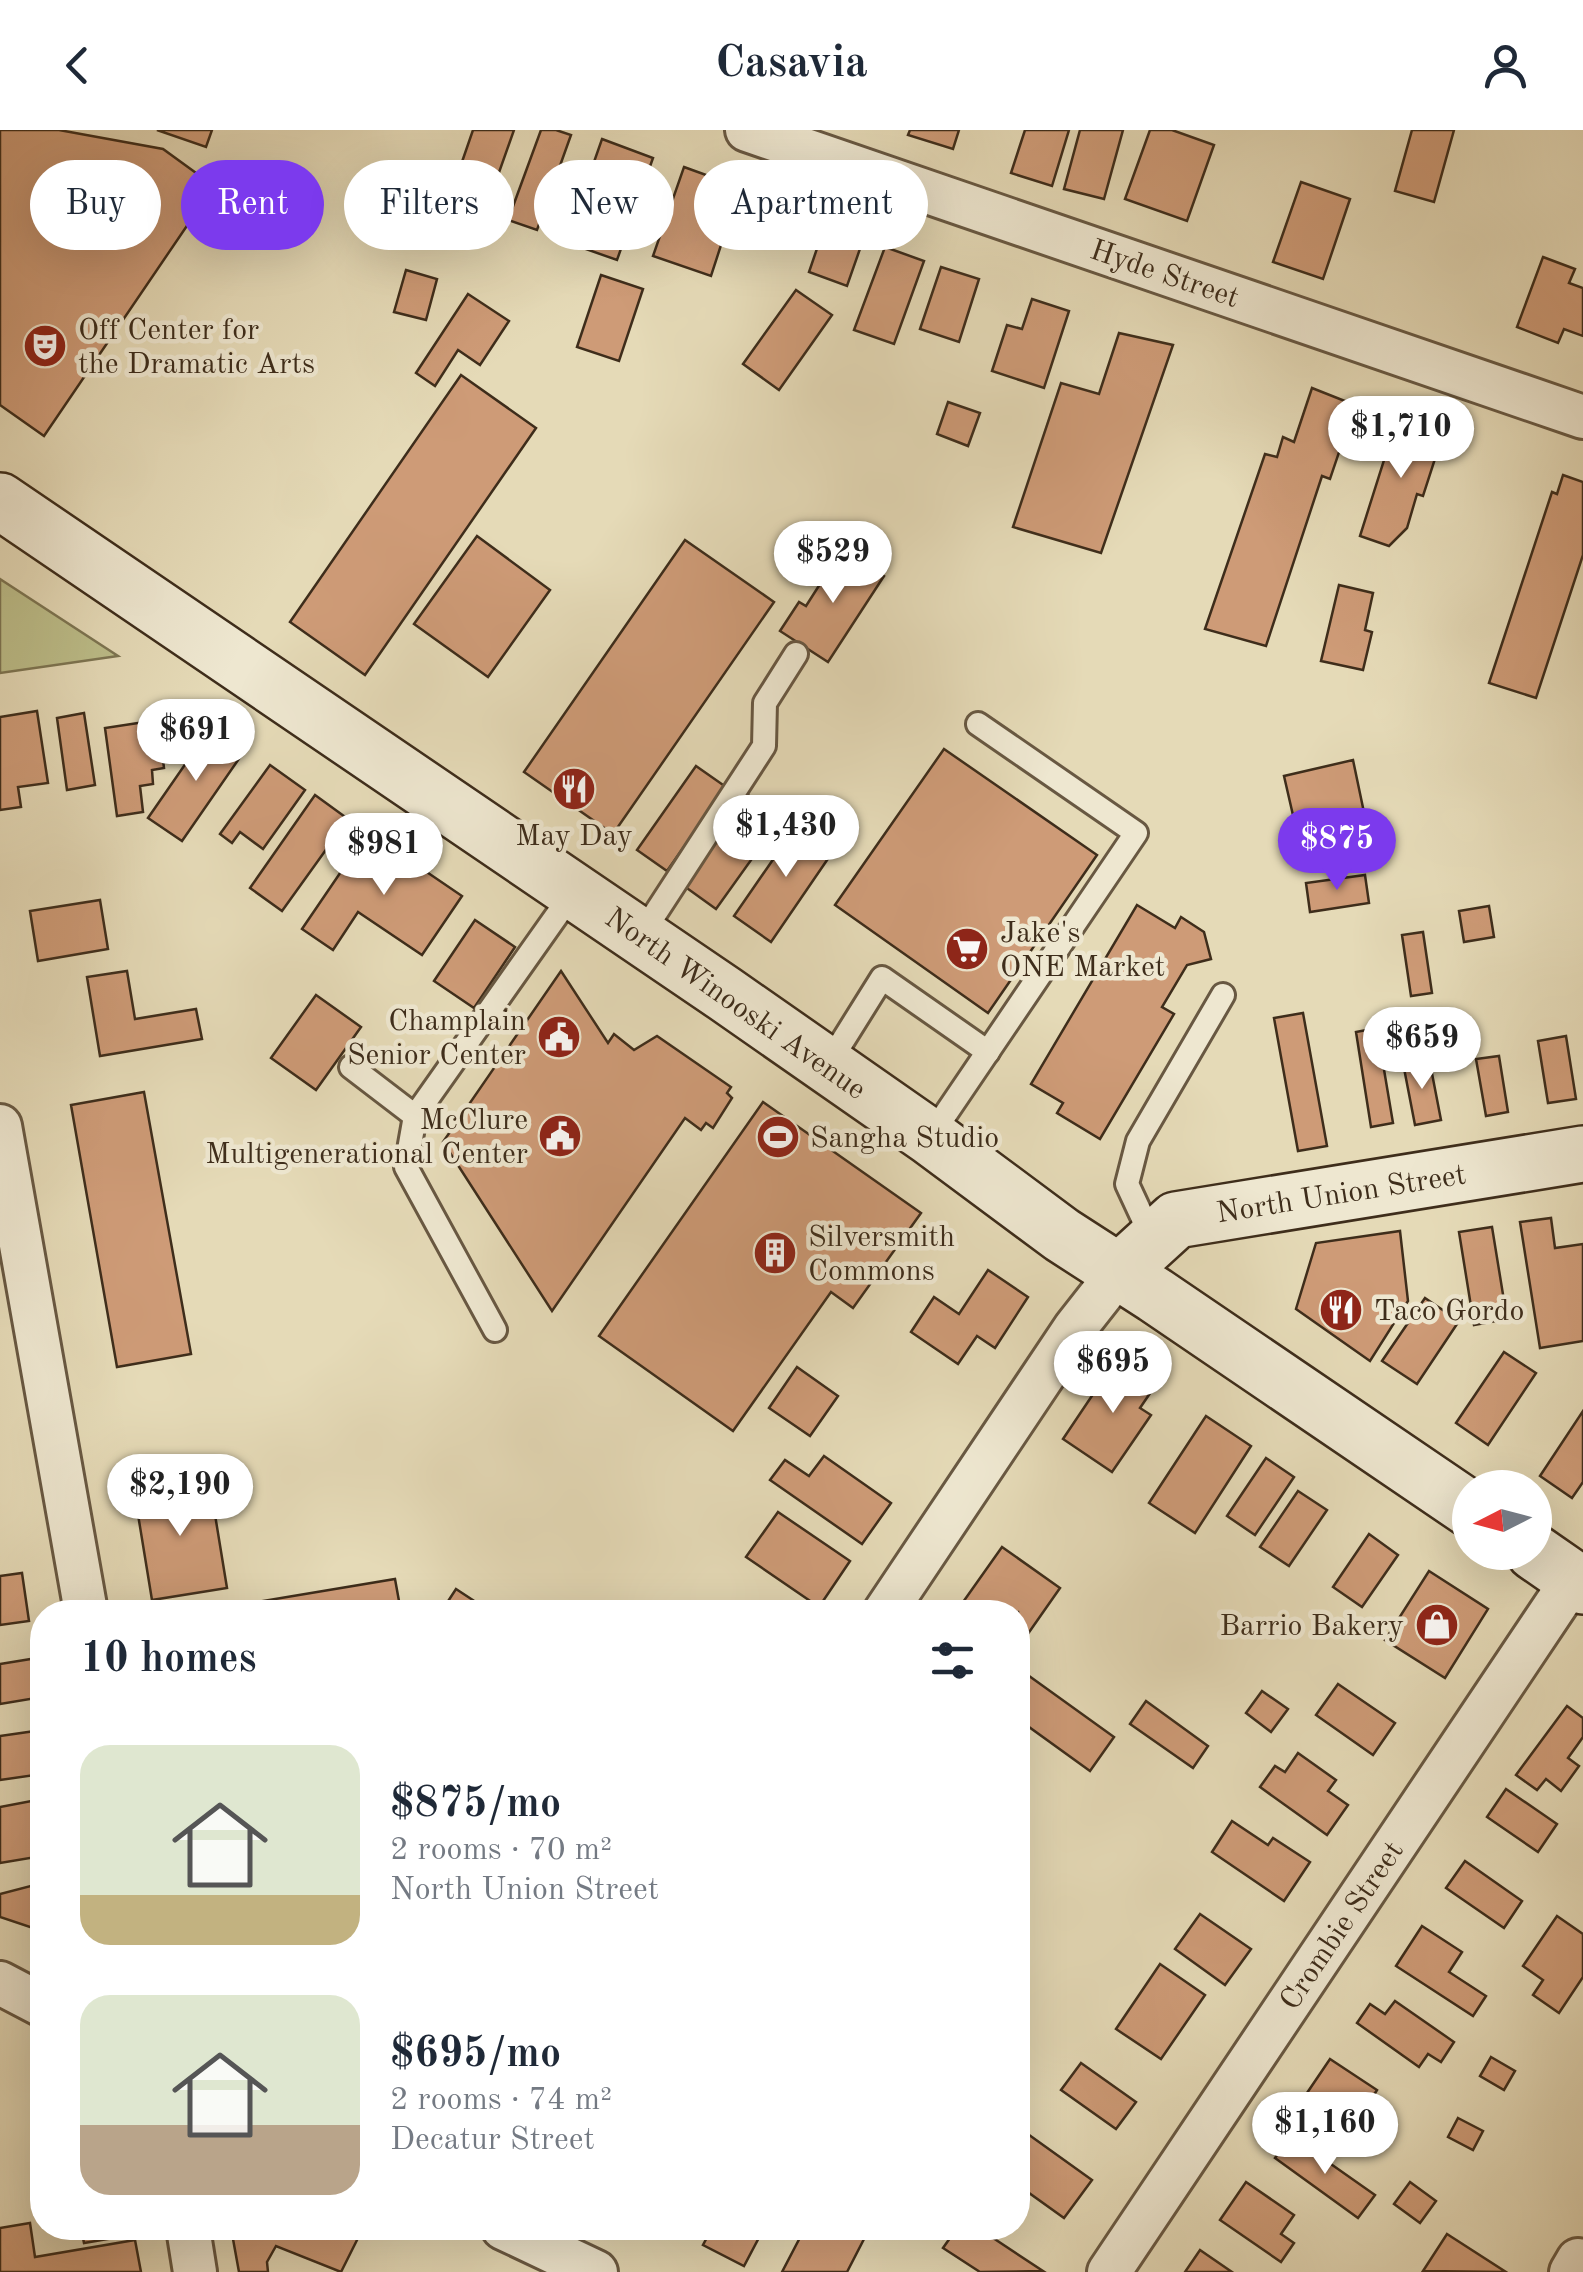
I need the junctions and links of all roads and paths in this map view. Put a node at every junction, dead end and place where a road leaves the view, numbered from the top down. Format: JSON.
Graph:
{"nodes":[{"id":1,"x":747,"y":130,"type":"edge"},
{"id":2,"x":1583,"y":417,"type":"edge"},
{"id":3,"x":0,"y":500,"type":"edge"},
{"id":4,"x":796,"y":654,"type":"dead end"},
{"id":5,"x":978,"y":724,"type":"dead end"},
{"id":6,"x":574,"y":891,"type":"junction"},
{"id":7,"x":640,"y":937,"type":"junction"},
{"id":8,"x":1224,"y":995,"type":"dead end"},
{"id":9,"x":988,"y":1052,"type":"junction"},
{"id":10,"x":826,"y":1066,"type":"junction"},
{"id":11,"x":352,"y":1067,"type":"dead end"},
{"id":12,"x":415,"y":1116,"type":"junction"},
{"id":13,"x":0,"y":1126,"type":"edge"},
{"id":14,"x":930,"y":1137,"type":"junction"},
{"id":15,"x":1583,"y":1154,"type":"edge"},
{"id":16,"x":1136,"y":1256,"type":"junction"},
{"id":17,"x":495,"y":1330,"type":"dead end"},
{"id":18,"x":1452,"y":1495,"type":"edge"},
{"id":19,"x":1563,"y":1573,"type":"edge"},
{"id":20,"x":84,"y":1600,"type":"edge"},
{"id":21,"x":894,"y":1600,"type":"edge"},
{"id":22,"x":0,"y":1984,"type":"edge"},
{"id":23,"x":30,"y":1999,"type":"edge"},
{"id":24,"x":190,"y":2240,"type":"edge"},
{"id":25,"x":528,"y":2240,"type":"edge"},
{"id":26,"x":195,"y":2272,"type":"edge"},
{"id":27,"x":596,"y":2272,"type":"edge"},
{"id":28,"x":1109,"y":2272,"type":"edge"}],
"edges":[{"from":1,"to":2,"type":"street","name":"Hyde Street"},
{"from":3,"to":6,"type":"main road","name":"North Winooski Avenue"},
{"from":4,"to":7,"type":"lane"},
{"from":5,"to":9,"type":"lane"},
{"from":6,"to":7,"type":"main road","name":"North Winooski Avenue"},
{"from":6,"to":12,"type":"lane"},
{"from":7,"to":10,"type":"main road","name":"North Winooski Avenue"},
{"from":8,"to":16,"type":"lane"},
{"from":9,"to":10,"type":"lane"},
{"from":9,"to":14,"type":"lane"},
{"from":10,"to":14,"type":"main road","name":"North Winooski Avenue"},
{"from":11,"to":12,"type":"lane"},
{"from":12,"to":17,"type":"lane"},
{"from":13,"to":20,"type":"street"},
{"from":14,"to":16,"type":"main road","name":"North Winooski Avenue"},
{"from":15,"to":16,"type":"main road","name":"North Union Street"},
{"from":16,"to":18,"type":"main road","name":"North Winooski Avenue"},
{"from":16,"to":21,"type":"street"},
{"from":19,"to":28,"type":"street","name":"Crombie Street"},
{"from":22,"to":23,"type":"street"},
{"from":24,"to":26,"type":"street"},
{"from":25,"to":27,"type":"street"}]}
